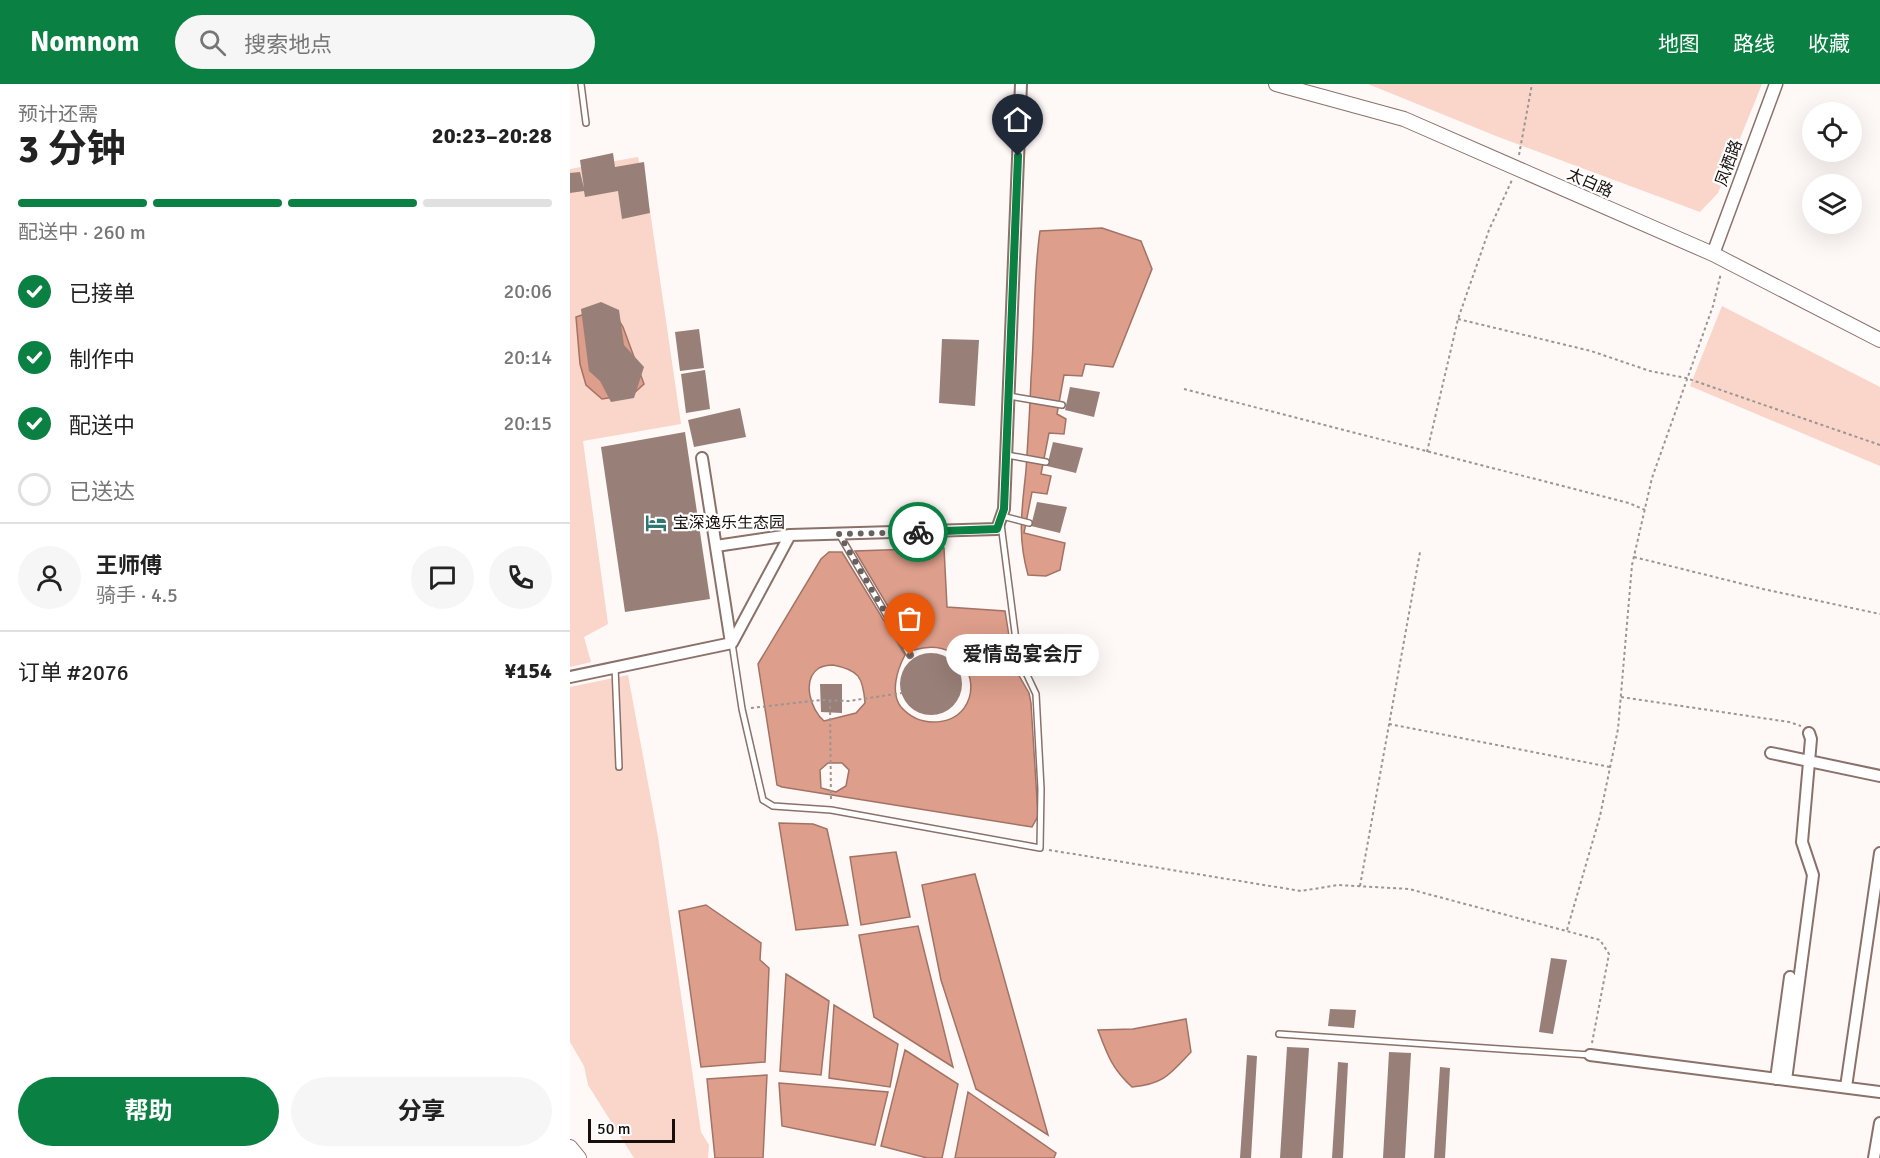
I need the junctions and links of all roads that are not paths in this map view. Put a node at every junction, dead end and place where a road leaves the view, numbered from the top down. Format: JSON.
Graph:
{"nodes":[{"id":1,"x":581,"y":84,"type":"edge"},
{"id":2,"x":1021,"y":84,"type":"edge"},
{"id":3,"x":1276,"y":84,"type":"edge"},
{"id":4,"x":1776,"y":84,"type":"edge"},
{"id":5,"x":586,"y":123,"type":"dead end"},
{"id":6,"x":1719,"y":257,"type":"junction"},
{"id":7,"x":1880,"y":340,"type":"edge"},
{"id":8,"x":1009,"y":396,"type":"junction"},
{"id":9,"x":1062,"y":405,"type":"dead end"},
{"id":10,"x":1007,"y":455,"type":"junction"},
{"id":11,"x":702,"y":458,"type":"dead end"},
{"id":12,"x":1046,"y":462,"type":"dead end"},
{"id":13,"x":1001,"y":518,"type":"junction"},
{"id":14,"x":1029,"y":522,"type":"dead end"},
{"id":15,"x":839,"y":534,"type":"junction"},
{"id":16,"x":790,"y":536,"type":"junction"},
{"id":17,"x":716,"y":546,"type":"junction"},
{"id":18,"x":732,"y":644,"type":"junction"},
{"id":19,"x":910,"y":655,"type":"dead end"},
{"id":20,"x":615,"y":667,"type":"junction"},
{"id":21,"x":570,"y":677,"type":"edge"},
{"id":22,"x":1809,"y":733,"type":"road end"},
{"id":23,"x":1771,"y":753,"type":"dead end"},
{"id":24,"x":1808,"y":761,"type":"junction"},
{"id":25,"x":619,"y":767,"type":"dead end"},
{"id":26,"x":1880,"y":776,"type":"edge"},
{"id":27,"x":1880,"y":852,"type":"edge"},
{"id":28,"x":1790,"y":977,"type":"dead end"},
{"id":29,"x":1279,"y":1034,"type":"dead end"},
{"id":30,"x":1590,"y":1055,"type":"joint"},
{"id":31,"x":1781,"y":1079,"type":"junction"},
{"id":32,"x":1845,"y":1088,"type":"junction"},
{"id":33,"x":1880,"y":1092,"type":"edge"},
{"id":34,"x":1880,"y":1123,"type":"edge"},
{"id":35,"x":570,"y":1147,"type":"edge"},
{"id":36,"x":579,"y":1158,"type":"edge"},
{"id":37,"x":1874,"y":1158,"type":"edge"}],
"edges":[{"from":1,"to":5,"type":"lane"},
{"from":2,"to":8,"type":"street"},
{"from":3,"to":6,"type":"main road","name":"太白路"},
{"from":4,"to":6,"type":"street","name":"凤栖路"},
{"from":6,"to":7,"type":"main road","name":"太白路"},
{"from":8,"to":9,"type":"lane"},
{"from":8,"to":10,"type":"street"},
{"from":10,"to":12,"type":"lane"},
{"from":10,"to":13,"type":"street"},
{"from":11,"to":17,"type":"street"},
{"from":13,"to":14,"type":"lane"},
{"from":13,"to":15,"type":"street"},
{"from":13,"to":18,"type":"lane"},
{"from":15,"to":16,"type":"street"},
{"from":15,"to":19,"type":"lane"},
{"from":16,"to":17,"type":"street"},
{"from":16,"to":18,"type":"street"},
{"from":17,"to":18,"type":"street"},
{"from":18,"to":20,"type":"street"},
{"from":20,"to":21,"type":"street"},
{"from":20,"to":25,"type":"lane"},
{"from":22,"to":24,"type":"street"},
{"from":23,"to":24,"type":"street"},
{"from":24,"to":26,"type":"street"},
{"from":24,"to":31,"type":"street"},
{"from":27,"to":32,"type":"street"},
{"from":28,"to":31,"type":"street"},
{"from":29,"to":30,"type":"lane"},
{"from":30,"to":31,"type":"street"},
{"from":31,"to":32,"type":"street"},
{"from":32,"to":33,"type":"street"},
{"from":34,"to":37,"type":"street"},
{"from":35,"to":36,"type":"main road"}]}
